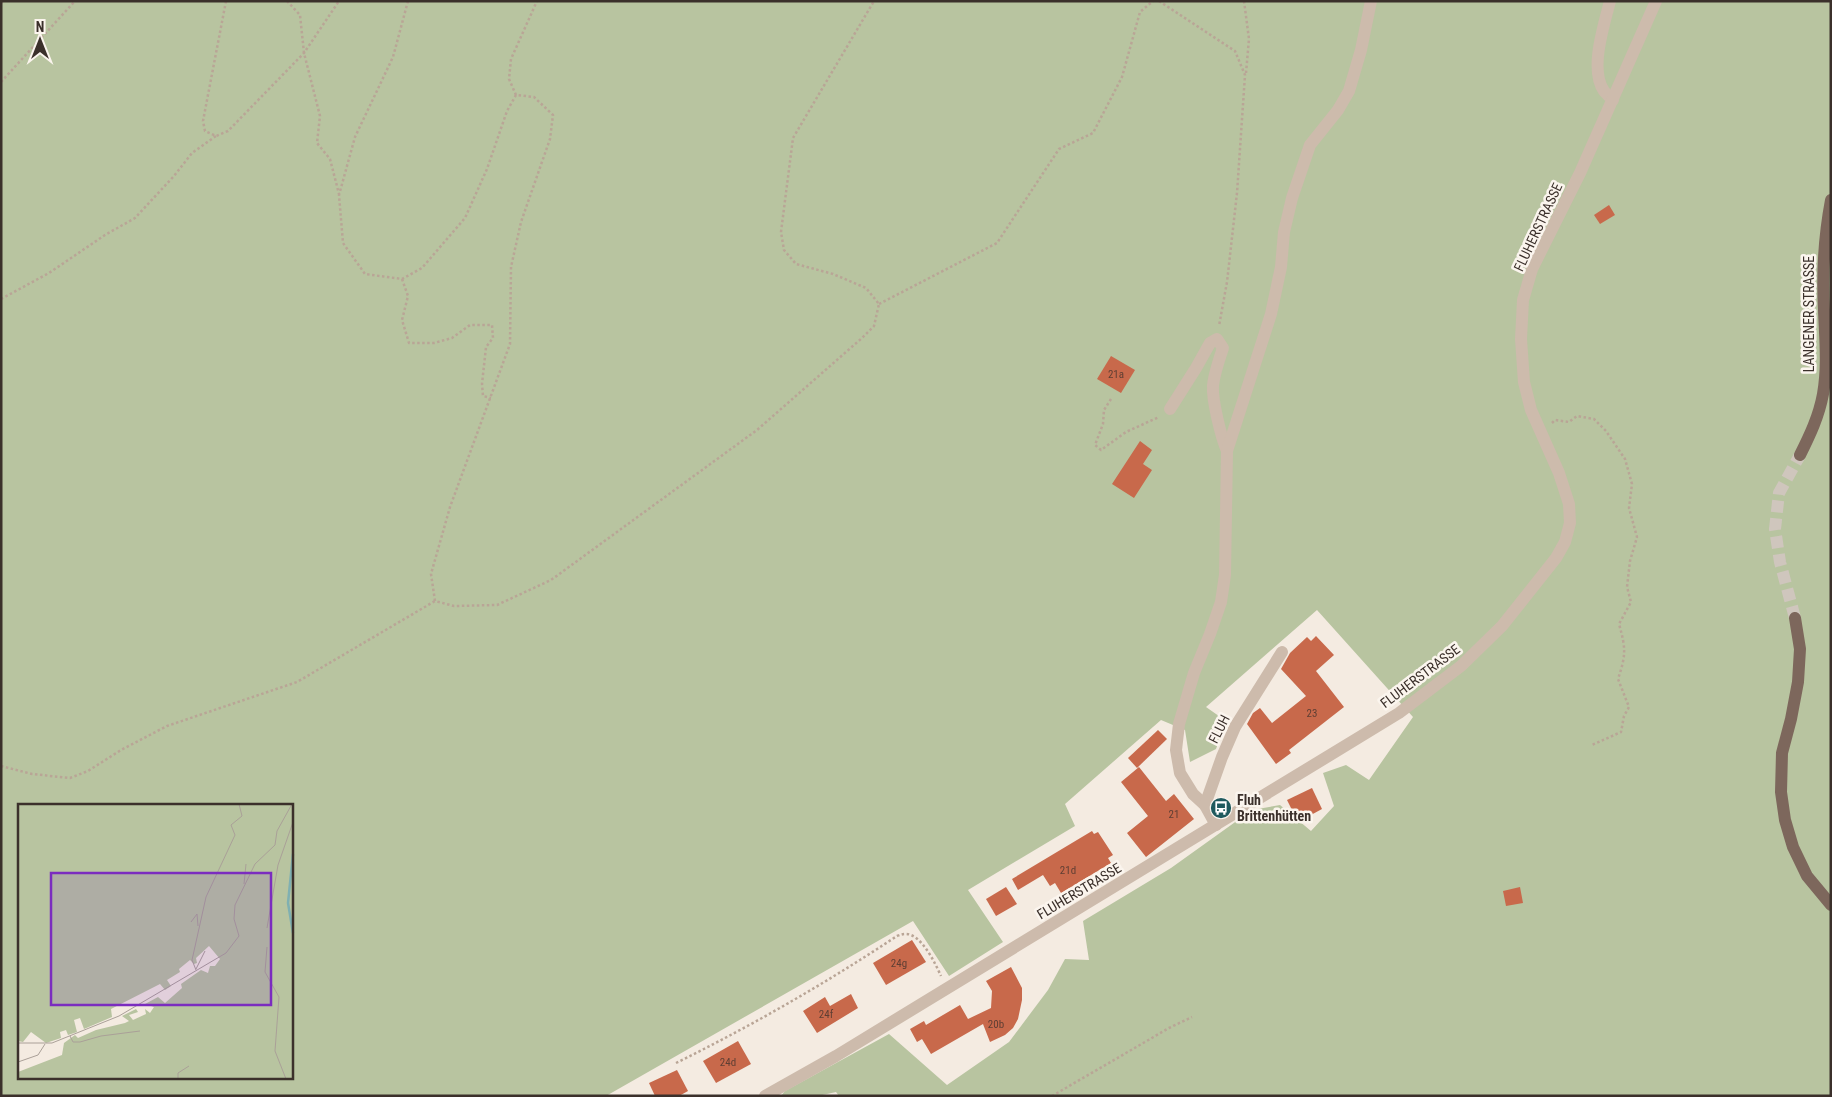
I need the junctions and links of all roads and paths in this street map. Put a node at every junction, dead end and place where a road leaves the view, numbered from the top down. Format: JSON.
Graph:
{"nodes":[{"id":1,"x":75,"y":1,"type":"edge"},
{"id":2,"x":226,"y":1,"type":"edge"},
{"id":3,"x":287,"y":1,"type":"edge"},
{"id":4,"x":339,"y":1,"type":"edge"},
{"id":5,"x":408,"y":1,"type":"edge"},
{"id":6,"x":537,"y":1,"type":"edge"},
{"id":7,"x":874,"y":1,"type":"edge"},
{"id":8,"x":1153,"y":1,"type":"edge"},
{"id":9,"x":1160,"y":1,"type":"edge"},
{"id":10,"x":1244,"y":1,"type":"edge"},
{"id":11,"x":1371,"y":1,"type":"edge"},
{"id":12,"x":1610,"y":1,"type":"edge"},
{"id":13,"x":1656,"y":1,"type":"edge"},
{"id":14,"x":304,"y":53,"type":"junction"},
{"id":15,"x":1246,"y":75,"type":"junction"},
{"id":16,"x":1,"y":82,"type":"edge"},
{"id":17,"x":516,"y":95,"type":"junction"},
{"id":18,"x":1613,"y":100,"type":"junction"},
{"id":19,"x":216,"y":136,"type":"junction"},
{"id":20,"x":339,"y":195,"type":"junction"},
{"id":21,"x":1831,"y":200,"type":"edge"},
{"id":22,"x":402,"y":279,"type":"junction"},
{"id":23,"x":1,"y":299,"type":"edge"},
{"id":24,"x":879,"y":304,"type":"junction"},
{"id":25,"x":1217,"y":339,"type":"junction"},
{"id":26,"x":491,"y":398,"type":"junction"},
{"id":27,"x":1111,"y":400,"type":"dead end"},
{"id":28,"x":1170,"y":409,"type":"joint"},
{"id":29,"x":1541,"y":433,"type":"junction"},
{"id":30,"x":1227,"y":451,"type":"junction"},
{"id":31,"x":1800,"y":455,"type":"tunnel mouth"},
{"id":32,"x":435,"y":601,"type":"junction"},
{"id":33,"x":1795,"y":618,"type":"tunnel mouth"},
{"id":34,"x":1282,"y":652,"type":"dead end"},
{"id":35,"x":1592,"y":745,"type":"dead end"},
{"id":36,"x":1,"y":766,"type":"edge"},
{"id":37,"x":1205,"y":805,"type":"junction"},
{"id":38,"x":1216,"y":825,"type":"junction"},
{"id":39,"x":1831,"y":905,"type":"edge"},
{"id":40,"x":947,"y":988,"type":"junction"},
{"id":41,"x":1192,"y":1017,"type":"dead end"},
{"id":42,"x":676,"y":1062,"type":"dead end"},
{"id":43,"x":765,"y":1096,"type":"edge"},
{"id":44,"x":1052,"y":1096,"type":"edge"}],
"edges":[{"from":1,"to":16,"type":"path"},
{"from":2,"to":19,"type":"path"},
{"from":3,"to":14,"type":"path"},
{"from":4,"to":14,"type":"path"},
{"from":5,"to":20,"type":"path"},
{"from":6,"to":17,"type":"path"},
{"from":7,"to":24,"type":"path"},
{"from":8,"to":24,"type":"path"},
{"from":9,"to":15,"type":"path"},
{"from":10,"to":15,"type":"path"},
{"from":11,"to":30,"type":"street"},
{"from":12,"to":18,"type":"street"},
{"from":13,"to":18,"type":"street","name":"FLUHERSTRASSE"},
{"from":14,"to":19,"type":"path"},
{"from":14,"to":20,"type":"path"},
{"from":15,"to":25,"type":"path"},
{"from":17,"to":22,"type":"path"},
{"from":17,"to":26,"type":"path"},
{"from":18,"to":29,"type":"street","name":"FLUHERSTRASSE"},
{"from":19,"to":23,"type":"path"},
{"from":20,"to":22,"type":"path"},
{"from":21,"to":31,"type":"main road","name":"LANGENER STRASSE"},
{"from":22,"to":26,"type":"path"},
{"from":24,"to":32,"type":"path"},
{"from":25,"to":28,"type":"street"},
{"from":25,"to":30,"type":"street"},
{"from":26,"to":32,"type":"path"},
{"from":27,"to":28,"type":"path"},
{"from":29,"to":35,"type":"path"},
{"from":29,"to":38,"type":"street","name":"FLUHERSTRASSE"},
{"from":30,"to":37,"type":"street"},
{"from":32,"to":36,"type":"path"},
{"from":33,"to":39,"type":"main road"},
{"from":34,"to":37,"type":"street","name":"FLUH"},
{"from":37,"to":38,"type":"street"},
{"from":38,"to":40,"type":"street","name":"FLUHERSTRASSE"},
{"from":40,"to":42,"type":"path"},
{"from":40,"to":43,"type":"street","name":"FLUHERSTRASSE"},
{"from":41,"to":44,"type":"path"}]}
